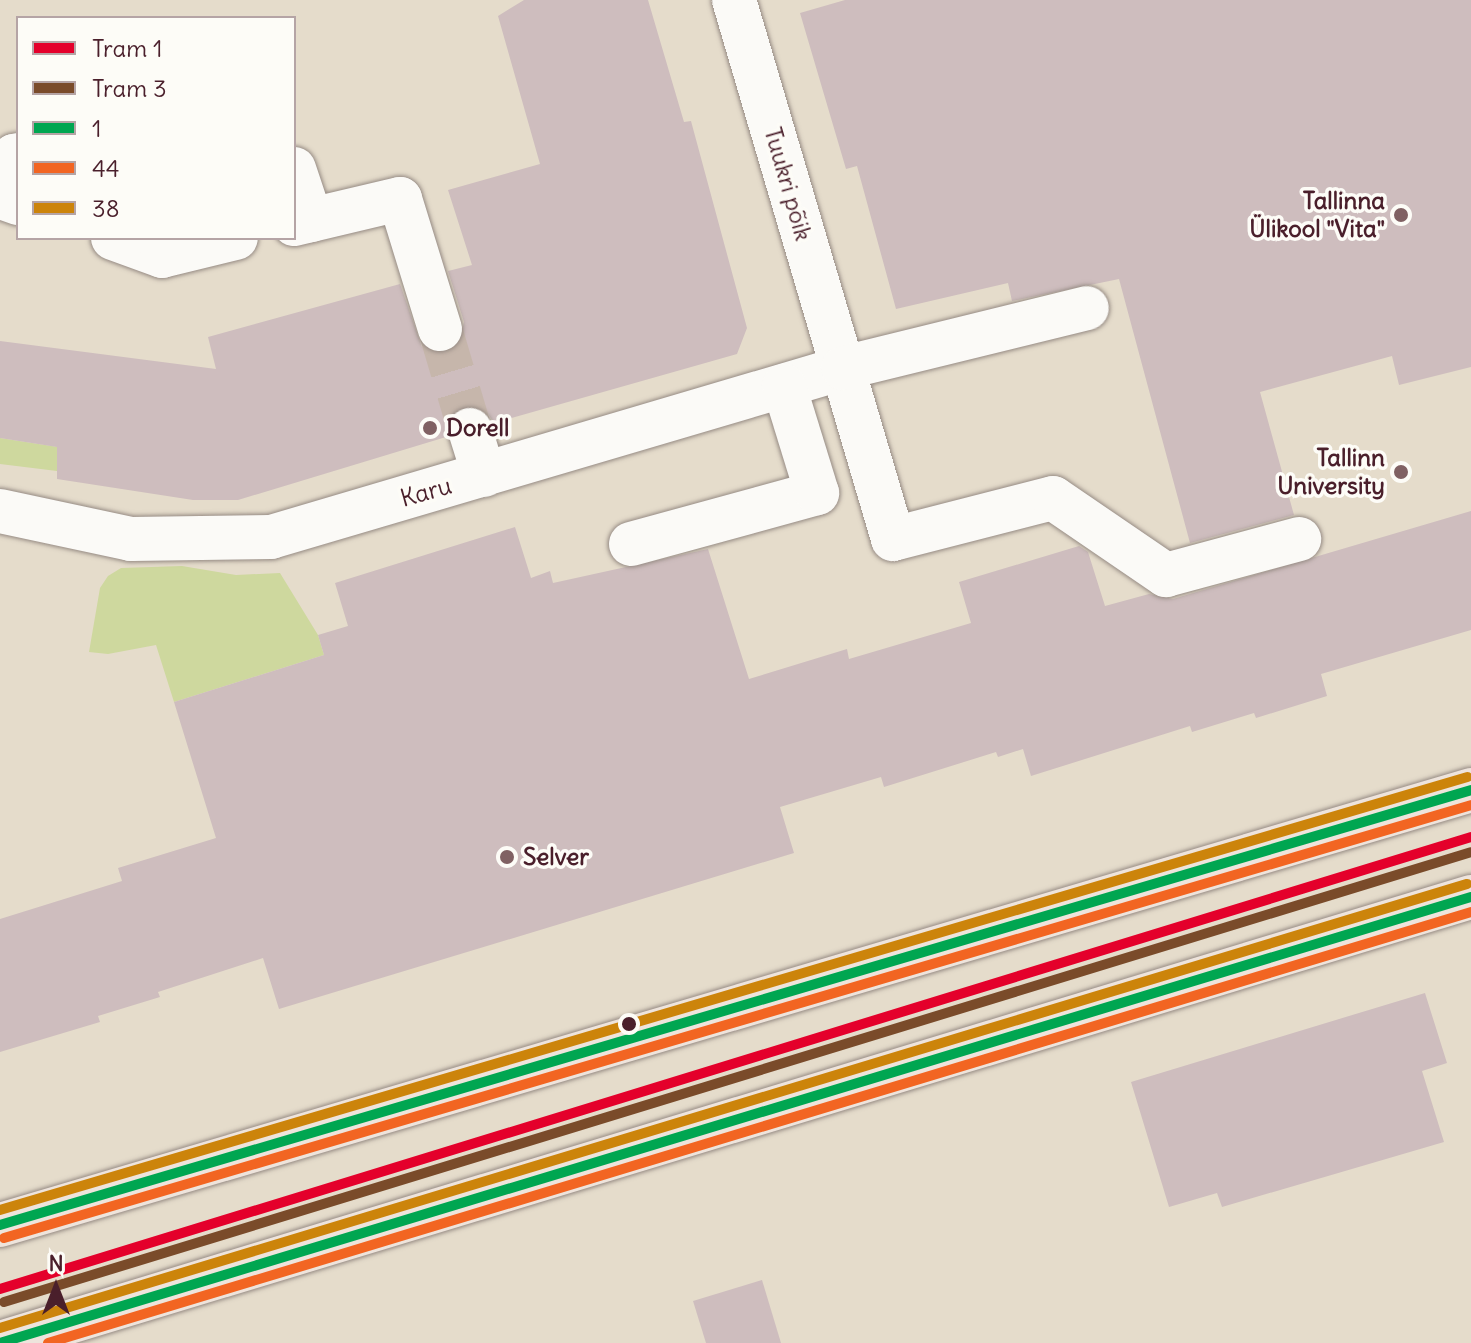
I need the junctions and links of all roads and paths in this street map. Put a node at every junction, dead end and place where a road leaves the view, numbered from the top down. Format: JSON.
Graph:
{"nodes":[{"id":1,"x":734,"y":0,"type":"edge"},
{"id":2,"x":16,"y":156,"type":"edge"},
{"id":3,"x":296,"y":181,"type":"edge"},
{"id":4,"x":16,"y":202,"type":"edge"},
{"id":5,"x":303,"y":222,"type":"edge"},
{"id":6,"x":118,"y":240,"type":"edge"},
{"id":7,"x":228,"y":240,"type":"edge"},
{"id":8,"x":1087,"y":308,"type":"dead end"},
{"id":9,"x":440,"y":329,"type":"tunnel mouth"},
{"id":10,"x":843,"y":368,"type":"junction"},
{"id":11,"x":784,"y":386,"type":"junction"},
{"id":12,"x":470,"y":430,"type":"tunnel mouth"},
{"id":13,"x":484,"y":475,"type":"junction"},
{"id":14,"x":0,"y":511,"type":"edge"},
{"id":15,"x":1299,"y":539,"type":"dead end"},
{"id":16,"x":631,"y":544,"type":"dead end"},
{"id":17,"x":1471,"y":790,"type":"edge"},
{"id":18,"x":1471,"y":897,"type":"edge"},
{"id":19,"x":0,"y":1225,"type":"edge"},
{"id":20,"x":0,"y":1343,"type":"edge"}],
"edges":[{"from":1,"to":10,"type":"street","name":"Tuukri põik"},
{"from":2,"to":4,"type":"street"},
{"from":3,"to":5,"type":"street"},
{"from":5,"to":9,"type":"street"},
{"from":6,"to":7,"type":"street"},
{"from":8,"to":10,"type":"street","name":"Karu"},
{"from":10,"to":11,"type":"street","name":"Karu"},
{"from":10,"to":15,"type":"street","name":"Tuukri põik"},
{"from":11,"to":13,"type":"street","name":"Karu"},
{"from":11,"to":16,"type":"street"},
{"from":12,"to":13,"type":"street"},
{"from":13,"to":14,"type":"street","name":"Karu"},
{"from":17,"to":19,"type":"main road"},
{"from":18,"to":20,"type":"main road"}]}
